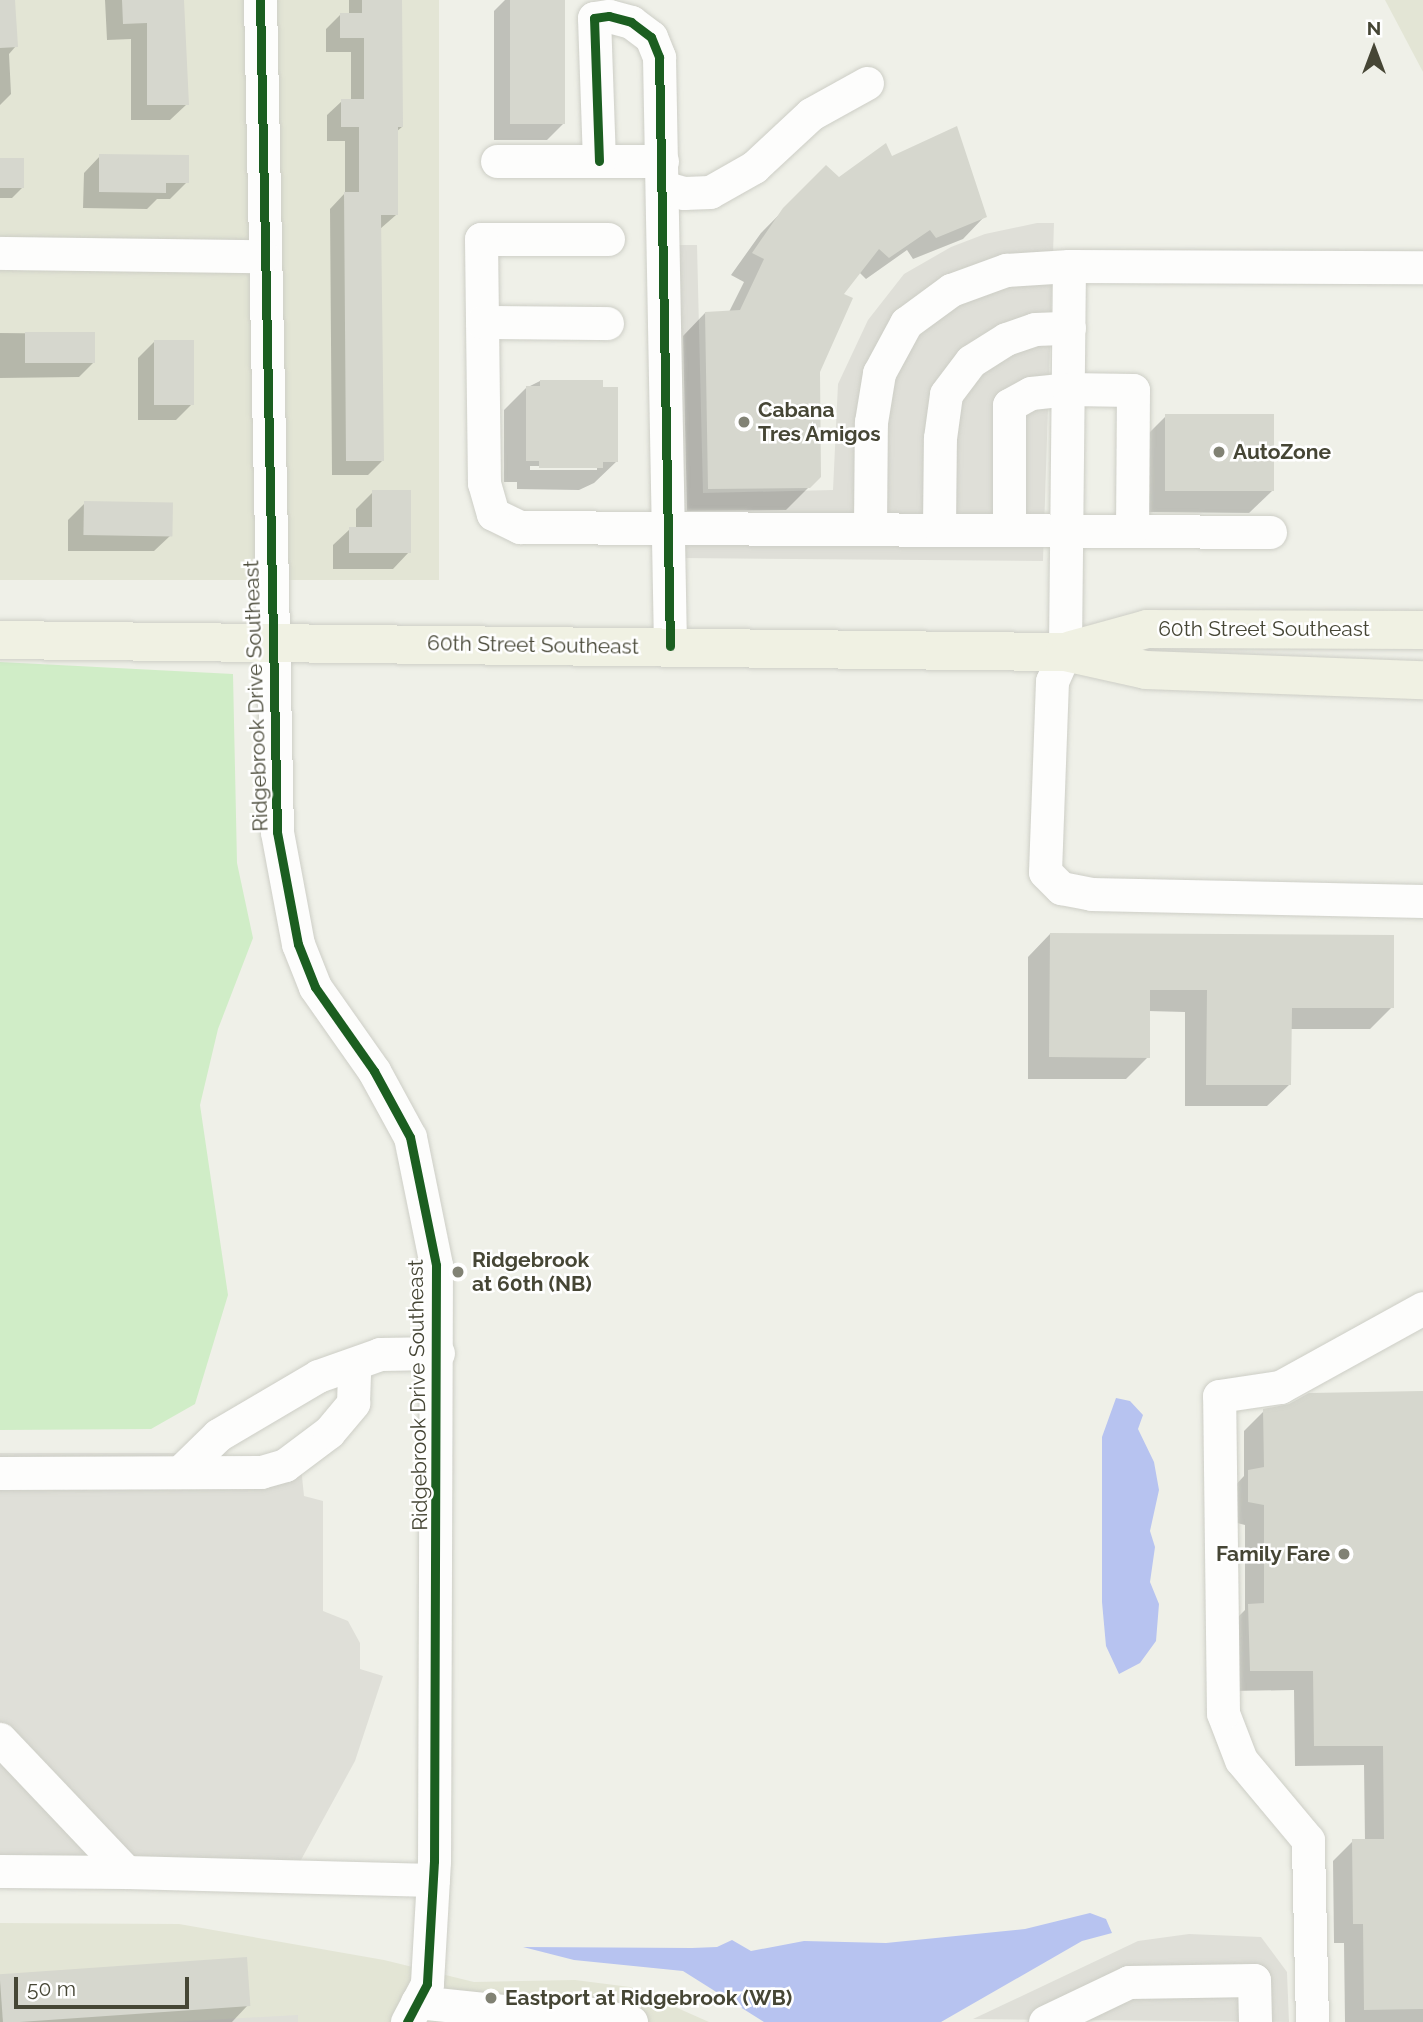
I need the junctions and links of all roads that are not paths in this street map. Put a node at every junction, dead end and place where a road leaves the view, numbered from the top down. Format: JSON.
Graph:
{"nodes":[{"id":1,"x":260,"y":0,"type":"edge"},
{"id":2,"x":867,"y":83,"type":"dead end"},
{"id":3,"x":496,"y":161,"type":"dead end"},
{"id":4,"x":599,"y":161,"type":"junction"},
{"id":5,"x":663,"y":174,"type":"junction"},
{"id":6,"x":608,"y":239,"type":"dead end"},
{"id":7,"x":0,"y":253,"type":"edge"},
{"id":8,"x":263,"y":256,"type":"junction"},
{"id":9,"x":1069,"y":266,"type":"junction"},
{"id":10,"x":1423,"y":267,"type":"edge"},
{"id":11,"x":482,"y":322,"type":"junction"},
{"id":12,"x":607,"y":323,"type":"dead end"},
{"id":13,"x":1069,"y":328,"type":"junction"},
{"id":14,"x":1068,"y":389,"type":"junction"},
{"id":15,"x":668,"y":525,"type":"junction"},
{"id":16,"x":870,"y":527,"type":"junction"},
{"id":17,"x":939,"y":527,"type":"junction"},
{"id":18,"x":1009,"y":527,"type":"junction"},
{"id":19,"x":1067,"y":528,"type":"junction"},
{"id":20,"x":1132,"y":529,"type":"junction"},
{"id":21,"x":1270,"y":532,"type":"dead end"},
{"id":22,"x":1423,"y":630,"type":"edge"},
{"id":23,"x":0,"y":640,"type":"edge"},
{"id":24,"x":271,"y":642,"type":"junction"},
{"id":25,"x":670,"y":646,"type":"junction"},
{"id":26,"x":1065,"y":652,"type":"junction"},
{"id":27,"x":1423,"y":680,"type":"edge"},
{"id":28,"x":1423,"y":901,"type":"edge"},
{"id":29,"x":1423,"y":1308,"type":"edge"},
{"id":30,"x":438,"y":1353,"type":"junction"},
{"id":31,"x":354,"y":1366,"type":"junction"},
{"id":32,"x":180,"y":1472,"type":"junction"},
{"id":33,"x":0,"y":1474,"type":"edge"},
{"id":34,"x":0,"y":1739,"type":"edge"},
{"id":35,"x":0,"y":1871,"type":"edge"},
{"id":36,"x":126,"y":1872,"type":"junction"},
{"id":37,"x":433,"y":1880,"type":"junction"},
{"id":38,"x":412,"y":2012,"type":"edge"},
{"id":39,"x":631,"y":2022,"type":"edge"},
{"id":40,"x":1045,"y":2022,"type":"edge"},
{"id":41,"x":1255,"y":2022,"type":"edge"},
{"id":42,"x":1312,"y":2022,"type":"edge"}],
"edges":[{"from":1,"to":8,"type":"street","name":"Ridgebrook Drive Southeast"},
{"from":2,"to":5,"type":"street"},
{"from":3,"to":4,"type":"street"},
{"from":4,"to":5,"type":"street"},
{"from":4,"to":5,"type":"street"},
{"from":5,"to":15,"type":"street"},
{"from":6,"to":11,"type":"street"},
{"from":7,"to":8,"type":"street"},
{"from":8,"to":24,"type":"street","name":"Ridgebrook Drive Southeast"},
{"from":9,"to":10,"type":"street"},
{"from":9,"to":13,"type":"street"},
{"from":9,"to":16,"type":"street"},
{"from":11,"to":12,"type":"street"},
{"from":11,"to":15,"type":"street"},
{"from":13,"to":14,"type":"street"},
{"from":13,"to":17,"type":"street"},
{"from":14,"to":18,"type":"street"},
{"from":14,"to":19,"type":"street"},
{"from":14,"to":20,"type":"street"},
{"from":15,"to":16,"type":"street"},
{"from":15,"to":25,"type":"street"},
{"from":16,"to":17,"type":"street"},
{"from":17,"to":18,"type":"street"},
{"from":18,"to":19,"type":"street"},
{"from":19,"to":20,"type":"street"},
{"from":19,"to":26,"type":"street"},
{"from":20,"to":21,"type":"street"},
{"from":22,"to":26,"type":"main road","name":"60th Street Southeast"},
{"from":23,"to":24,"type":"main road","name":"60th Street Southeast"},
{"from":24,"to":25,"type":"main road","name":"60th Street Southeast"},
{"from":24,"to":30,"type":"street","name":"Ridgebrook Drive Southeast"},
{"from":25,"to":26,"type":"main road","name":"60th Street Southeast"},
{"from":26,"to":27,"type":"main road","name":"60th Street Southeast"},
{"from":26,"to":28,"type":"street"},
{"from":29,"to":42,"type":"street"},
{"from":30,"to":31,"type":"street"},
{"from":30,"to":37,"type":"street","name":"Ridgebrook Drive Southeast"},
{"from":31,"to":32,"type":"street"},
{"from":31,"to":32,"type":"street"},
{"from":32,"to":33,"type":"street"},
{"from":34,"to":36,"type":"street"},
{"from":35,"to":36,"type":"street"},
{"from":36,"to":37,"type":"street"},
{"from":37,"to":38,"type":"street","name":"Ridgebrook Drive Southeast"},
{"from":38,"to":39,"type":"street"},
{"from":40,"to":41,"type":"street"}]}
